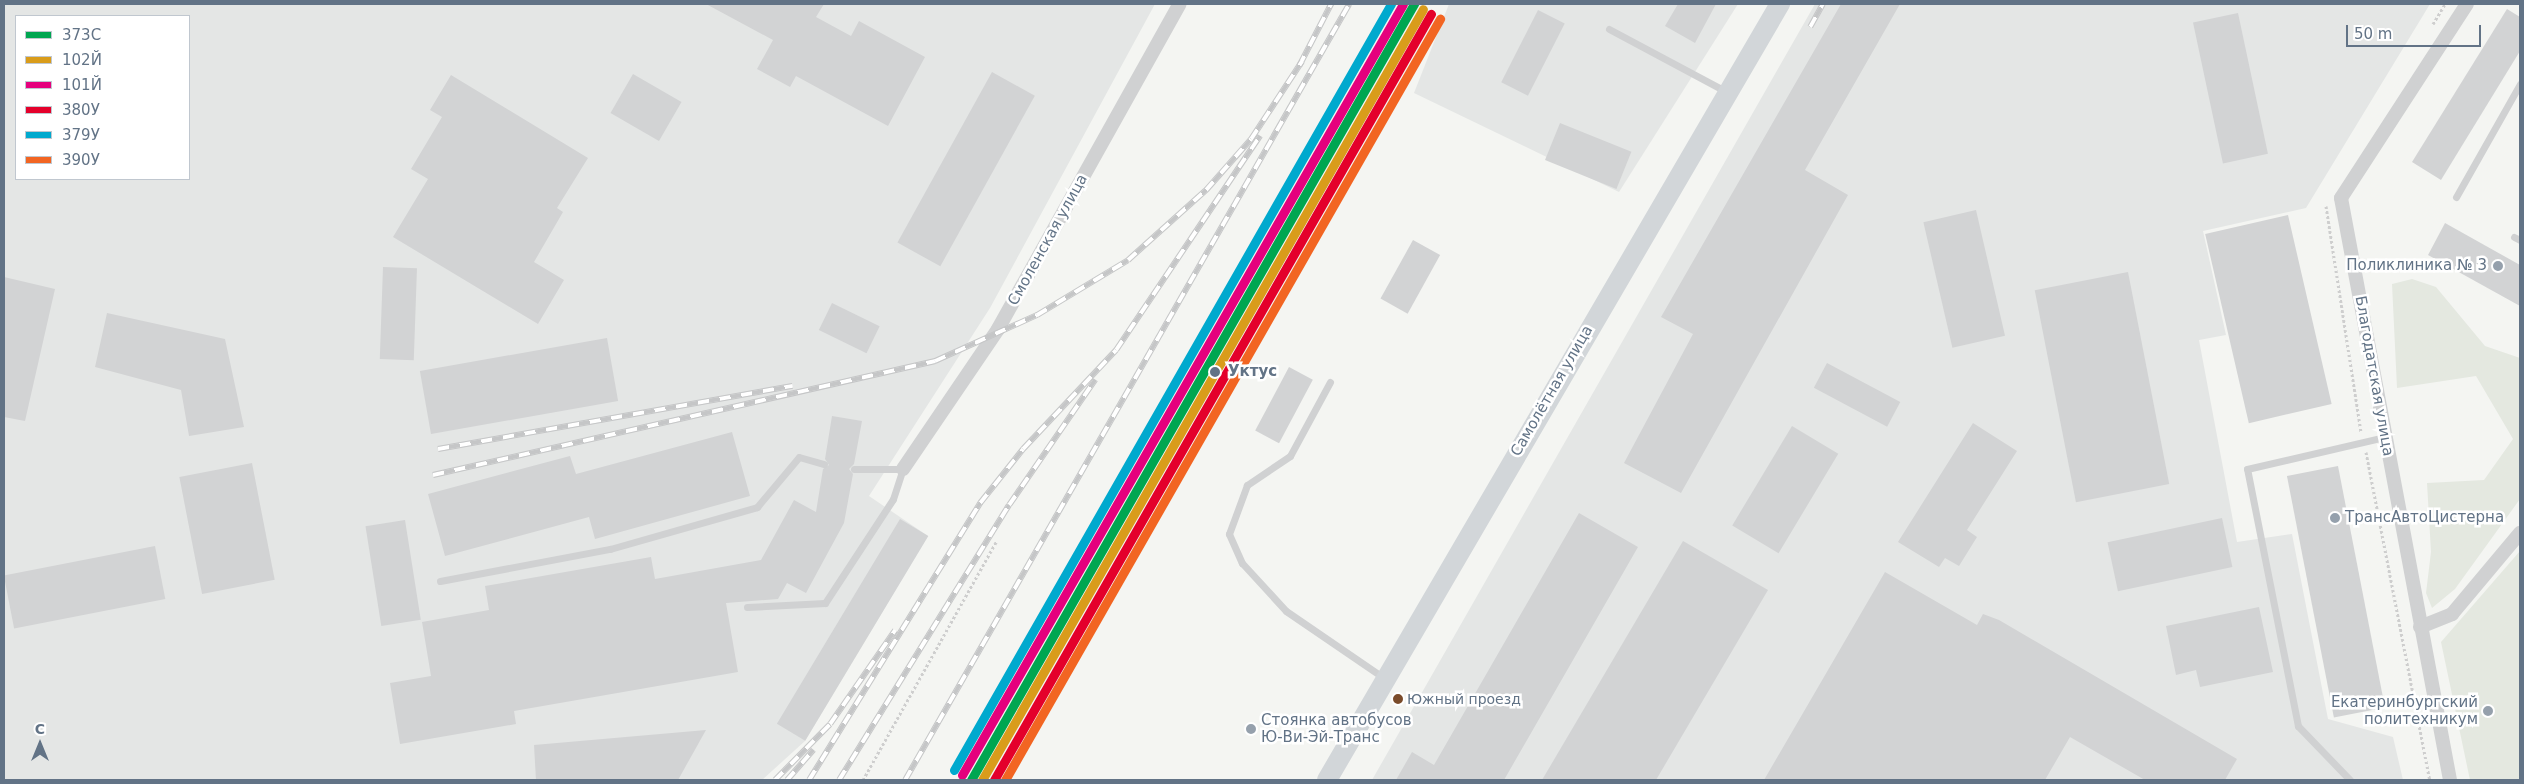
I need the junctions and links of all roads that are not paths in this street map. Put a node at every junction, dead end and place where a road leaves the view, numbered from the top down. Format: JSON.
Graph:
{"nodes":[{"id":1,"x":1180,"y":4,"type":"edge"},
{"id":2,"x":1780,"y":4,"type":"edge"},
{"id":3,"x":2467,"y":4,"type":"edge"},
{"id":4,"x":1609,"y":29,"type":"dead end"},
{"id":5,"x":2520,"y":84,"type":"edge"},
{"id":6,"x":1728,"y":92,"type":"junction"},
{"id":7,"x":2456,"y":197,"type":"dead end"},
{"id":8,"x":1330,"y":382,"type":"dead end"},
{"id":9,"x":2385,"y":437,"type":"junction"},
{"id":10,"x":824,"y":464,"type":"dead end"},
{"id":11,"x":854,"y":469,"type":"dead end"},
{"id":12,"x":903,"y":469,"type":"junction"},
{"id":13,"x":2520,"y":533,"type":"edge"},
{"id":14,"x":440,"y":581,"type":"dead end"},
{"id":15,"x":747,"y":607,"type":"dead end"},
{"id":16,"x":2420,"y":627,"type":"junction"},
{"id":17,"x":1385,"y":678,"type":"junction"},
{"id":18,"x":1327,"y":780,"type":"edge"},
{"id":19,"x":2350,"y":780,"type":"edge"},
{"id":20,"x":2450,"y":780,"type":"edge"}],
"edges":[{"from":1,"to":12,"type":"street","name":"Смоленская улица"},
{"from":2,"to":6,"type":"main road","name":"Самолётная улица"},
{"from":3,"to":9,"type":"street","name":"Благодатская улица"},
{"from":4,"to":6,"type":"lane"},
{"from":5,"to":7,"type":"lane"},
{"from":6,"to":17,"type":"main road","name":"Самолётная улица"},
{"from":8,"to":17,"type":"lane"},
{"from":9,"to":16,"type":"street","name":"Благодатская улица"},
{"from":9,"to":19,"type":"lane"},
{"from":10,"to":14,"type":"lane"},
{"from":11,"to":12,"type":"lane"},
{"from":12,"to":15,"type":"lane"},
{"from":13,"to":16,"type":"street"},
{"from":16,"to":20,"type":"street","name":"Благодатская улица"},
{"from":17,"to":18,"type":"main road","name":"Самолётная улица"}]}
